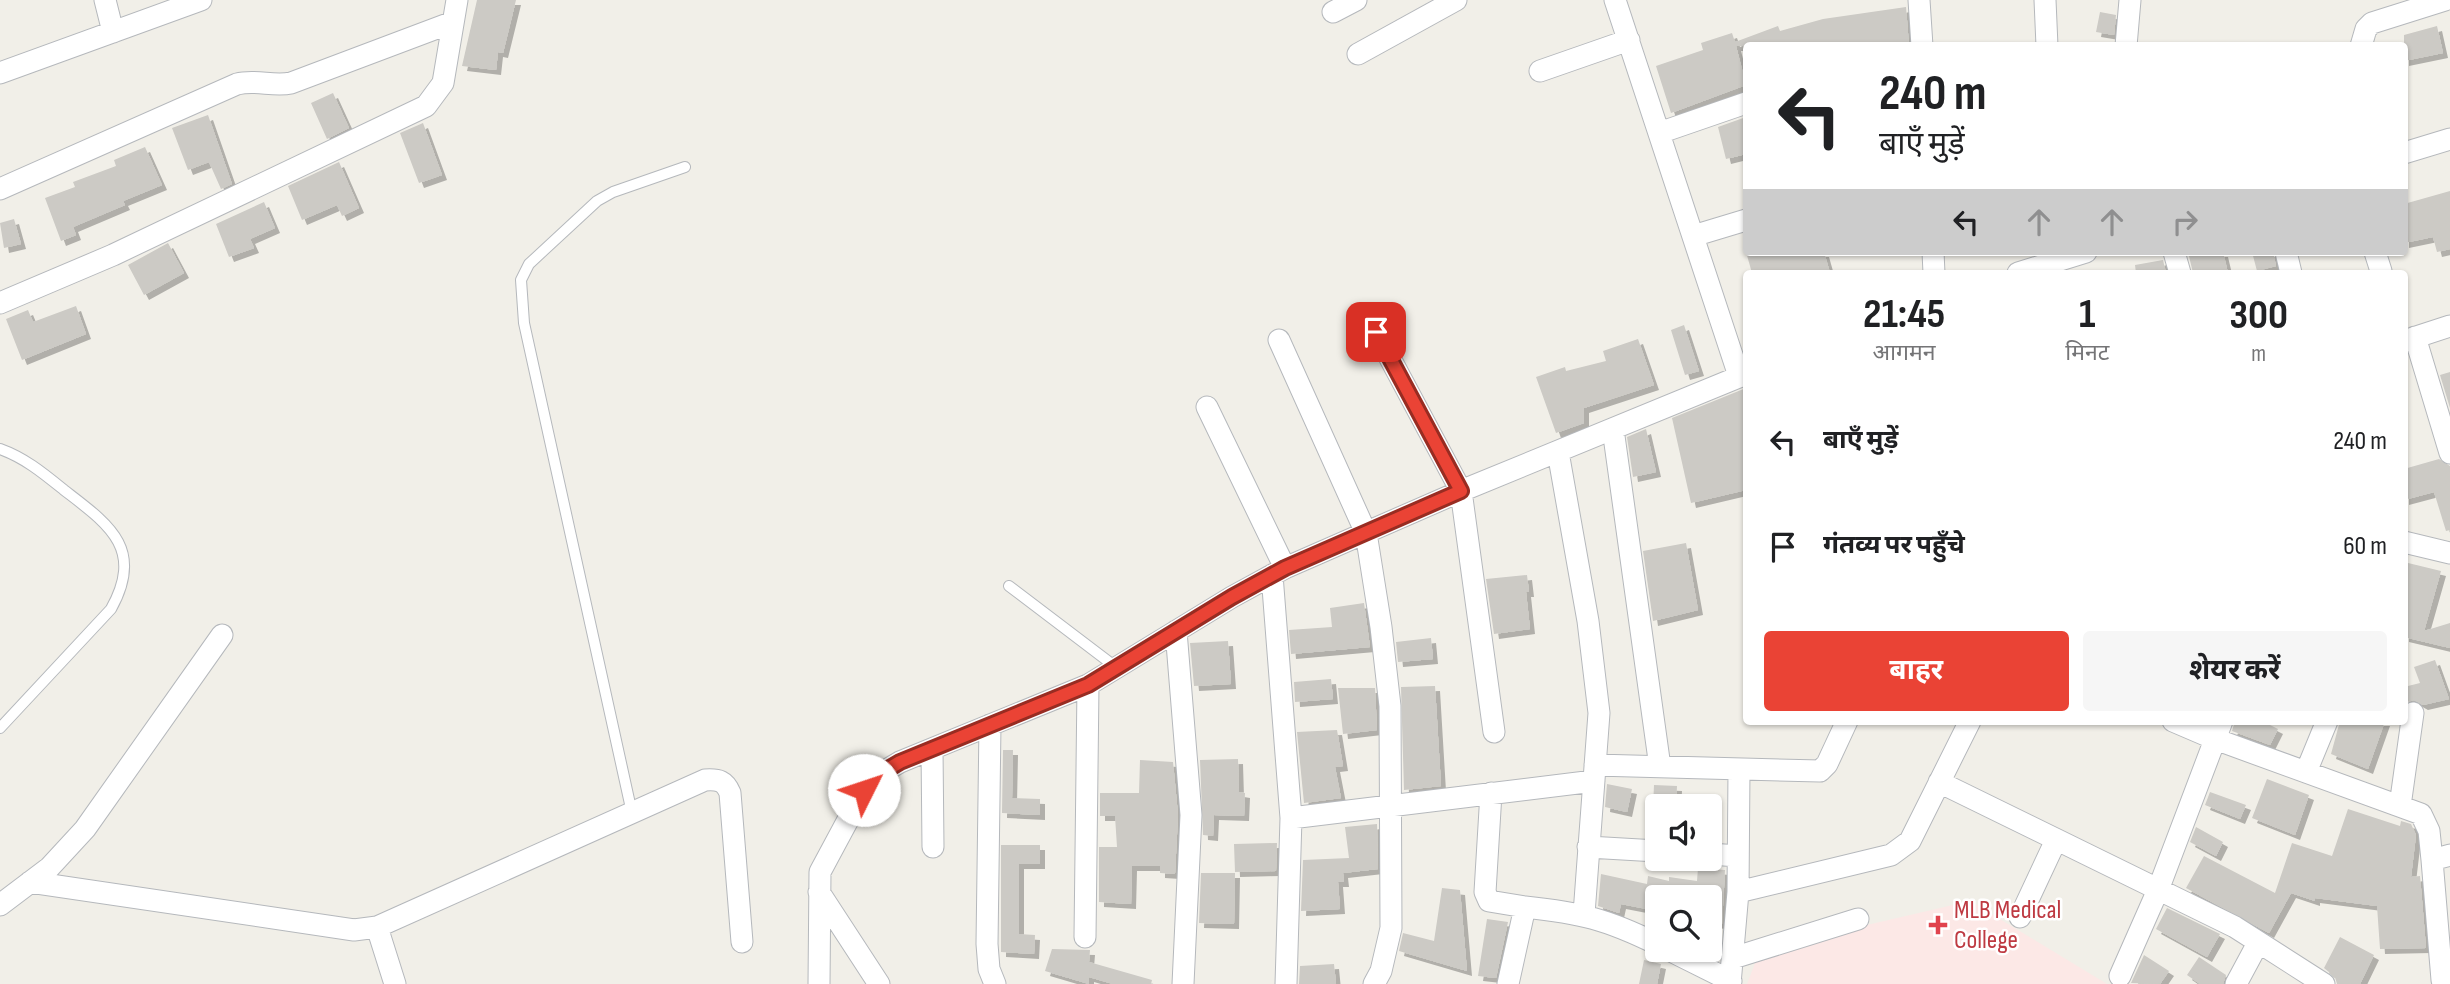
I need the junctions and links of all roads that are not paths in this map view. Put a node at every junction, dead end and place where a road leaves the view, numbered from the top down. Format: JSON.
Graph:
{"nodes":[{"id":1,"x":105,"y":0,"type":"edge"},
{"id":2,"x":201,"y":0,"type":"edge"},
{"id":3,"x":457,"y":0,"type":"edge"},
{"id":4,"x":1356,"y":0,"type":"edge"},
{"id":5,"x":1456,"y":0,"type":"edge"},
{"id":6,"x":1615,"y":0,"type":"edge"},
{"id":7,"x":1919,"y":0,"type":"edge"},
{"id":8,"x":2045,"y":0,"type":"edge"},
{"id":9,"x":2130,"y":0,"type":"edge"},
{"id":10,"x":2445,"y":0,"type":"edge"},
{"id":11,"x":1333,"y":12,"type":"dead end"},
{"id":12,"x":453,"y":22,"type":"junction"},
{"id":13,"x":113,"y":32,"type":"junction"},
{"id":14,"x":1629,"y":40,"type":"junction"},
{"id":15,"x":1922,"y":42,"type":"edge"},
{"id":16,"x":2047,"y":42,"type":"edge"},
{"id":17,"x":2126,"y":42,"type":"edge"},
{"id":18,"x":2362,"y":42,"type":"edge"},
{"id":19,"x":1358,"y":54,"type":"dead end"},
{"id":20,"x":1540,"y":71,"type":"dead end"},
{"id":21,"x":0,"y":73,"type":"edge"},
{"id":22,"x":1743,"y":104,"type":"edge"},
{"id":23,"x":1659,"y":133,"type":"junction"},
{"id":24,"x":2450,"y":139,"type":"edge"},
{"id":25,"x":2408,"y":152,"type":"edge"},
{"id":26,"x":685,"y":167,"type":"dead end"},
{"id":27,"x":0,"y":190,"type":"edge"},
{"id":28,"x":1743,"y":221,"type":"edge"},
{"id":29,"x":1693,"y":236,"type":"junction"},
{"id":30,"x":2070,"y":256,"type":"edge"},
{"id":31,"x":2029,"y":267,"type":"edge"},
{"id":32,"x":0,"y":303,"type":"edge"},
{"id":33,"x":2450,"y":327,"type":"edge"},
{"id":34,"x":1376,"y":332,"type":"dead end"},
{"id":35,"x":2410,"y":339,"type":"edge"},
{"id":36,"x":1279,"y":340,"type":"dead end"},
{"id":37,"x":1743,"y":375,"type":"edge"},
{"id":38,"x":1207,"y":407,"type":"dead end"},
{"id":39,"x":1613,"y":429,"type":"junction"},
{"id":40,"x":0,"y":449,"type":"edge"},
{"id":41,"x":1558,"y":452,"type":"junction"},
{"id":42,"x":2450,"y":453,"type":"edge"},
{"id":43,"x":1461,"y":491,"type":"junction"},
{"id":44,"x":1366,"y":533,"type":"junction"},
{"id":45,"x":2408,"y":543,"type":"edge"},
{"id":46,"x":2450,"y":552,"type":"edge"},
{"id":47,"x":1279,"y":572,"type":"junction"},
{"id":48,"x":1009,"y":586,"type":"dead end"},
{"id":49,"x":1176,"y":631,"type":"junction"},
{"id":50,"x":222,"y":635,"type":"dead end"},
{"id":51,"x":1117,"y":668,"type":"junction"},
{"id":52,"x":1088,"y":685,"type":"junction"},
{"id":53,"x":2413,"y":713,"type":"dead end"},
{"id":54,"x":990,"y":725,"type":"junction"},
{"id":55,"x":1844,"y":725,"type":"edge"},
{"id":56,"x":1967,"y":725,"type":"edge"},
{"id":57,"x":2193,"y":725,"type":"edge"},
{"id":58,"x":2325,"y":725,"type":"edge"},
{"id":59,"x":0,"y":728,"type":"edge"},
{"id":60,"x":2218,"y":730,"type":"edge"},
{"id":61,"x":1494,"y":732,"type":"dead end"},
{"id":62,"x":932,"y":749,"type":"junction"},
{"id":63,"x":1660,"y":767,"type":"junction"},
{"id":64,"x":1739,"y":769,"type":"junction"},
{"id":65,"x":2306,"y":772,"type":"junction"},
{"id":66,"x":1594,"y":773,"type":"junction"},
{"id":67,"x":1939,"y":782,"type":"junction"},
{"id":68,"x":1491,"y":793,"type":"junction"},
{"id":69,"x":1390,"y":806,"type":"junction"},
{"id":70,"x":2400,"y":806,"type":"junction"},
{"id":71,"x":632,"y":813,"type":"junction"},
{"id":72,"x":1291,"y":818,"type":"junction"},
{"id":73,"x":2056,"y":840,"type":"junction"},
{"id":74,"x":933,"y":847,"type":"dead end"},
{"id":75,"x":1588,"y":847,"type":"junction"},
{"id":76,"x":1645,"y":850,"type":"edge"},
{"id":77,"x":1722,"y":855,"type":"edge"},
{"id":78,"x":1738,"y":856,"type":"junction"},
{"id":79,"x":2441,"y":857,"type":"edge"},
{"id":80,"x":30,"y":882,"type":"junction"},
{"id":81,"x":2158,"y":890,"type":"junction"},
{"id":82,"x":819,"y":891,"type":"junction"},
{"id":83,"x":1738,"y":891,"type":"junction"},
{"id":84,"x":0,"y":905,"type":"edge"},
{"id":85,"x":1525,"y":907,"type":"junction"},
{"id":86,"x":1584,"y":914,"type":"junction"},
{"id":87,"x":2020,"y":917,"type":"dead end"},
{"id":88,"x":1858,"y":919,"type":"dead end"},
{"id":89,"x":377,"y":927,"type":"junction"},
{"id":90,"x":1085,"y":937,"type":"dead end"},
{"id":91,"x":1645,"y":939,"type":"edge"},
{"id":92,"x":742,"y":942,"type":"dead end"},
{"id":93,"x":2258,"y":943,"type":"junction"},
{"id":94,"x":1733,"y":958,"type":"junction"},
{"id":95,"x":1691,"y":962,"type":"edge"},
{"id":96,"x":2120,"y":976,"type":"dead end"},
{"id":97,"x":2442,"y":981,"type":"dead end"},
{"id":98,"x":999,"y":983,"type":"edge"},
{"id":99,"x":1730,"y":983,"type":"edge"},
{"id":100,"x":395,"y":984,"type":"edge"},
{"id":101,"x":819,"y":984,"type":"edge"},
{"id":102,"x":879,"y":984,"type":"edge"},
{"id":103,"x":1183,"y":984,"type":"edge"},
{"id":104,"x":1286,"y":984,"type":"edge"},
{"id":105,"x":1374,"y":984,"type":"edge"},
{"id":106,"x":1508,"y":984,"type":"edge"},
{"id":107,"x":2236,"y":984,"type":"edge"},
{"id":108,"x":2324,"y":984,"type":"edge"}],
"edges":[{"from":1,"to":13,"type":"street"},
{"from":2,"to":13,"type":"street"},
{"from":3,"to":12,"type":"street"},
{"from":4,"to":11,"type":"street"},
{"from":5,"to":19,"type":"street"},
{"from":6,"to":14,"type":"street"},
{"from":7,"to":15,"type":"street"},
{"from":8,"to":16,"type":"street"},
{"from":9,"to":17,"type":"street"},
{"from":10,"to":18,"type":"street"},
{"from":12,"to":27,"type":"street"},
{"from":12,"to":32,"type":"street"},
{"from":13,"to":21,"type":"street"},
{"from":14,"to":20,"type":"street"},
{"from":14,"to":23,"type":"street"},
{"from":22,"to":23,"type":"street"},
{"from":23,"to":29,"type":"street"},
{"from":24,"to":25,"type":"street"},
{"from":26,"to":71,"type":"lane"},
{"from":28,"to":29,"type":"street"},
{"from":29,"to":37,"type":"street"},
{"from":30,"to":31,"type":"street"},
{"from":33,"to":35,"type":"street"},
{"from":34,"to":43,"type":"street"},
{"from":35,"to":42,"type":"street"},
{"from":36,"to":44,"type":"street"},
{"from":37,"to":39,"type":"street"},
{"from":38,"to":47,"type":"street"},
{"from":39,"to":41,"type":"street"},
{"from":39,"to":63,"type":"street"},
{"from":40,"to":59,"type":"lane"},
{"from":41,"to":43,"type":"street"},
{"from":41,"to":66,"type":"street"},
{"from":43,"to":44,"type":"street"},
{"from":43,"to":61,"type":"street"},
{"from":44,"to":47,"type":"street"},
{"from":44,"to":69,"type":"street"},
{"from":45,"to":46,"type":"street"},
{"from":47,"to":49,"type":"street"},
{"from":47,"to":72,"type":"street"},
{"from":48,"to":51,"type":"lane"},
{"from":49,"to":51,"type":"street"},
{"from":49,"to":103,"type":"street"},
{"from":50,"to":80,"type":"street"},
{"from":51,"to":52,"type":"street"},
{"from":52,"to":54,"type":"street"},
{"from":52,"to":90,"type":"street"},
{"from":53,"to":70,"type":"street"},
{"from":54,"to":62,"type":"street"},
{"from":54,"to":98,"type":"street"},
{"from":55,"to":64,"type":"street"},
{"from":56,"to":67,"type":"street"},
{"from":57,"to":60,"type":"street"},
{"from":58,"to":65,"type":"street"},
{"from":60,"to":65,"type":"street"},
{"from":60,"to":81,"type":"street"},
{"from":62,"to":74,"type":"street"},
{"from":62,"to":82,"type":"street"},
{"from":63,"to":64,"type":"street"},
{"from":63,"to":66,"type":"street"},
{"from":64,"to":78,"type":"street"},
{"from":65,"to":70,"type":"street"},
{"from":66,"to":68,"type":"street"},
{"from":66,"to":75,"type":"street"},
{"from":67,"to":73,"type":"street"},
{"from":67,"to":83,"type":"street"},
{"from":68,"to":69,"type":"street"},
{"from":68,"to":85,"type":"street"},
{"from":69,"to":72,"type":"street"},
{"from":69,"to":105,"type":"street"},
{"from":70,"to":79,"type":"street"},
{"from":71,"to":89,"type":"street"},
{"from":71,"to":92,"type":"street"},
{"from":72,"to":104,"type":"street"},
{"from":73,"to":81,"type":"street"},
{"from":73,"to":87,"type":"street"},
{"from":75,"to":76,"type":"street"},
{"from":75,"to":86,"type":"street"},
{"from":77,"to":78,"type":"street"},
{"from":78,"to":83,"type":"street"},
{"from":79,"to":97,"type":"street"},
{"from":80,"to":84,"type":"street"},
{"from":80,"to":89,"type":"street"},
{"from":81,"to":93,"type":"street"},
{"from":81,"to":96,"type":"street"},
{"from":82,"to":101,"type":"street"},
{"from":82,"to":102,"type":"street"},
{"from":83,"to":94,"type":"street"},
{"from":85,"to":86,"type":"street"},
{"from":85,"to":106,"type":"street"},
{"from":86,"to":91,"type":"street"},
{"from":88,"to":94,"type":"street"},
{"from":89,"to":100,"type":"street"},
{"from":93,"to":107,"type":"street"},
{"from":93,"to":108,"type":"street"},
{"from":94,"to":99,"type":"street"},
{"from":95,"to":99,"type":"street"}]}
